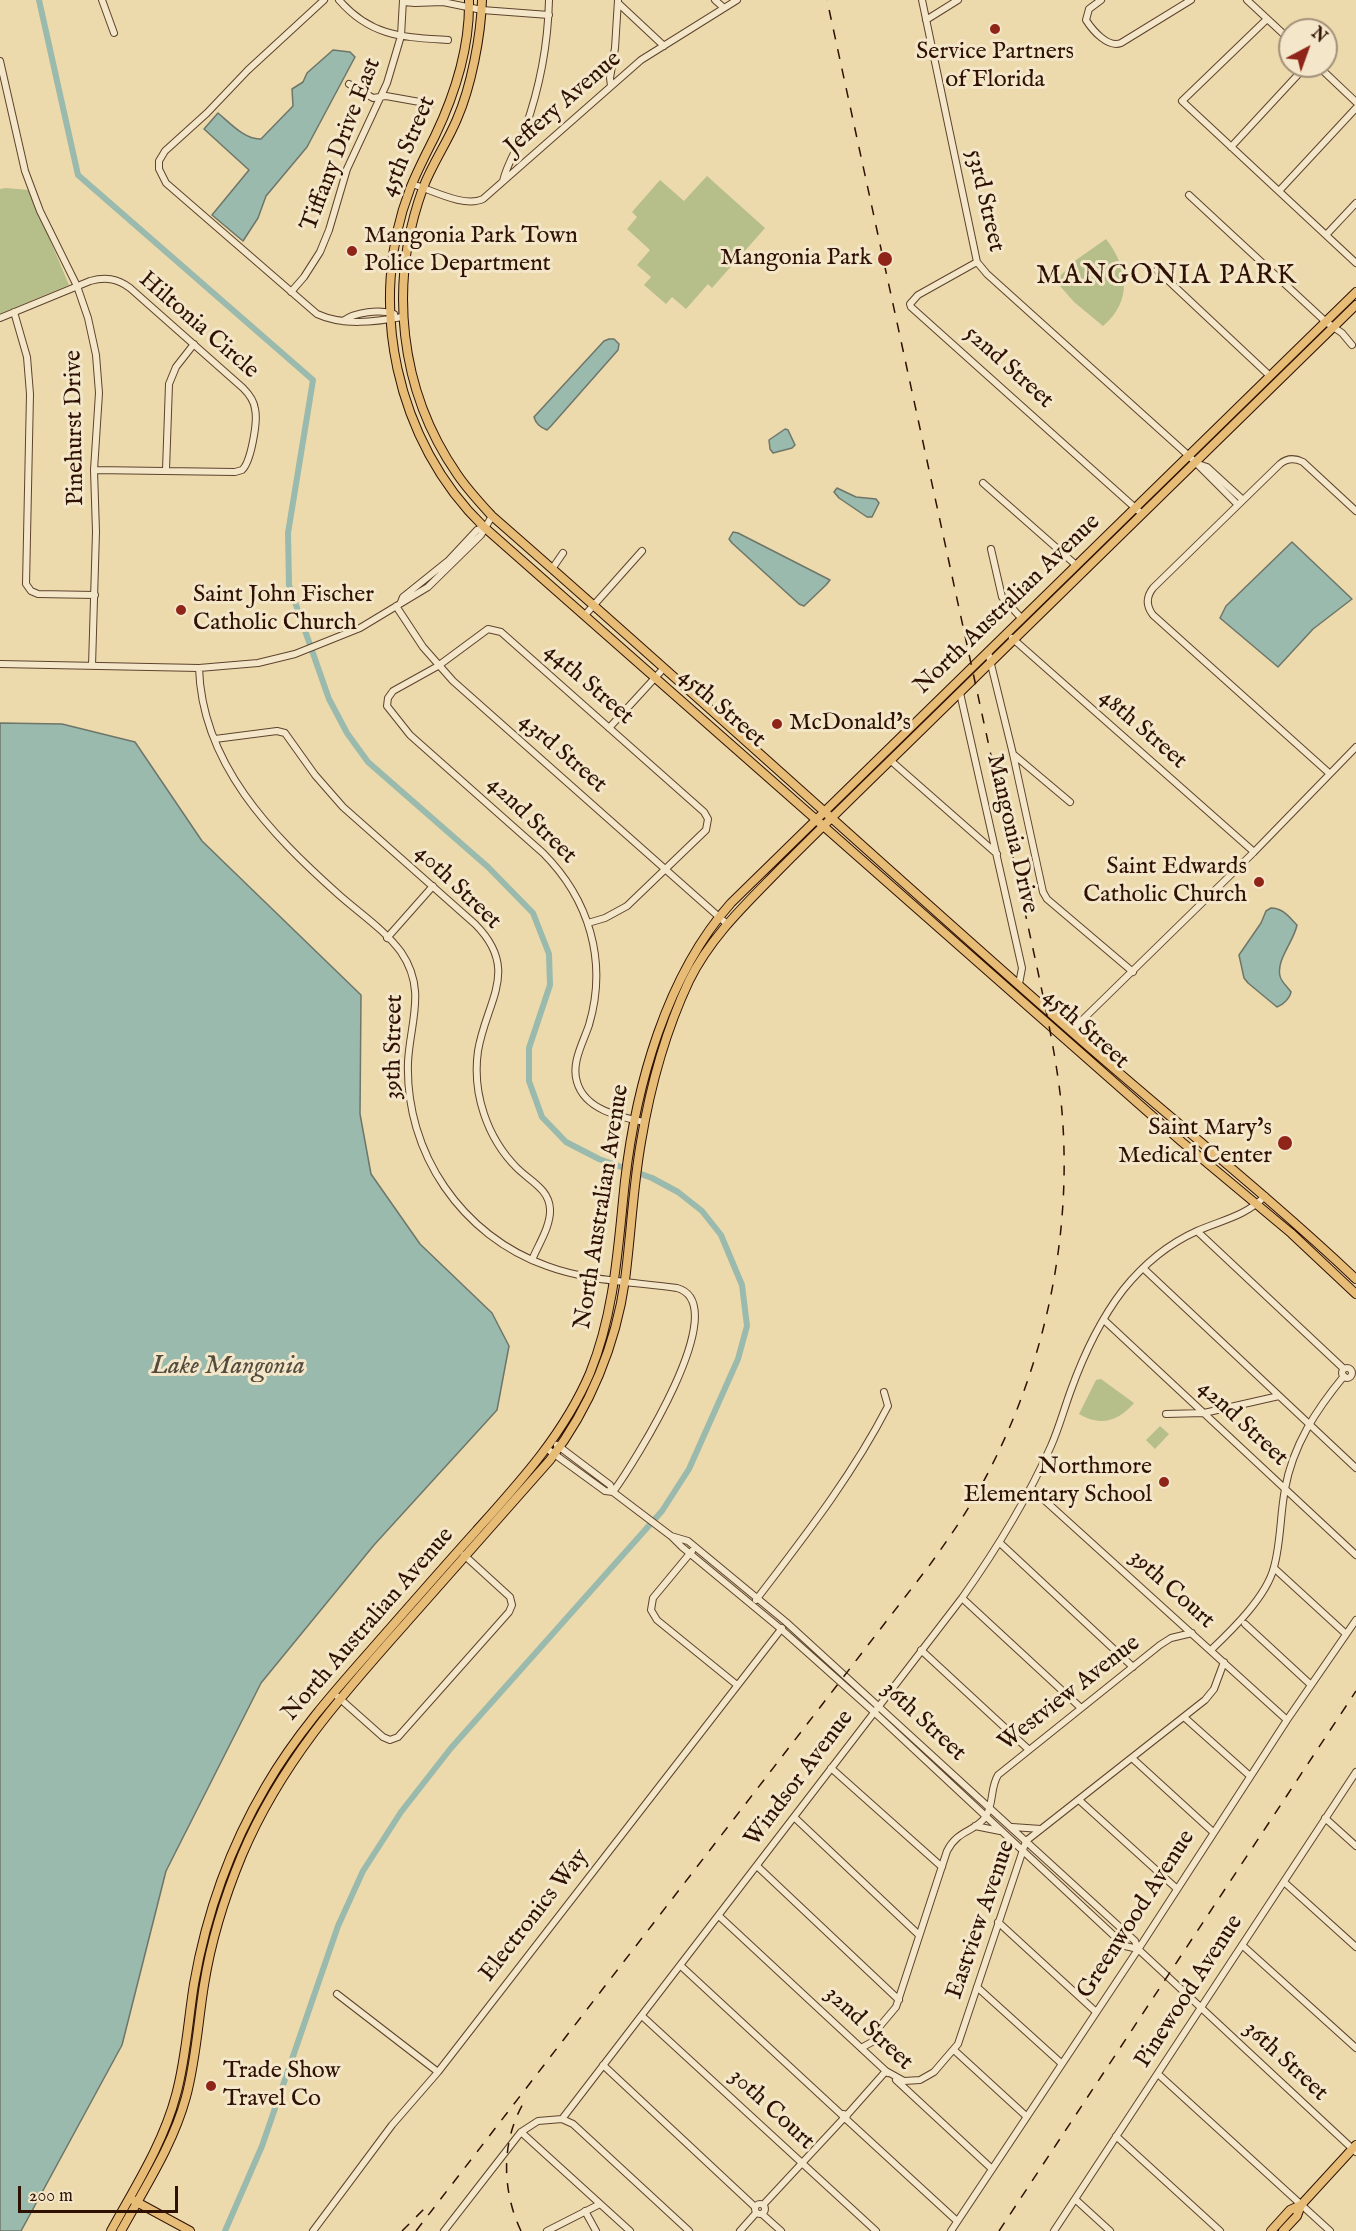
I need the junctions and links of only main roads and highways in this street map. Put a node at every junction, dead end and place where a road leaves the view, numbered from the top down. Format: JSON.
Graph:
{"nodes":[{"id":1,"x":482,"y":0,"type":"edge"},
{"id":2,"x":469,"y":4,"type":"edge"},
{"id":3,"x":1356,"y":292,"type":"edge"},
{"id":4,"x":1356,"y":305,"type":"edge"},
{"id":5,"x":1139,"y":511,"type":"junction"},
{"id":6,"x":1058,"y":584,"type":"junction"},
{"id":7,"x":1064,"y":590,"type":"junction"},
{"id":8,"x":829,"y":814,"type":"junction"},
{"id":9,"x":821,"y":822,"type":"junction"},
{"id":10,"x":1356,"y":1279,"type":"edge"},
{"id":11,"x":1356,"y":1294,"type":"edge"},
{"id":12,"x":462,"y":1553,"type":"junction"},
{"id":13,"x":1355,"y":2148,"type":"edge"},
{"id":14,"x":133,"y":2200,"type":"junction"},
{"id":15,"x":1301,"y":2205,"type":"junction"},
{"id":16,"x":111,"y":2231,"type":"edge"},
{"id":17,"x":121,"y":2231,"type":"edge"},
{"id":18,"x":190,"y":2231,"type":"edge"},
{"id":19,"x":1270,"y":2231,"type":"edge"},
{"id":20,"x":1283,"y":2231,"type":"edge"}],
"edges":[{"from":1,"to":8,"type":"main road","name":"45th Street"},
{"from":2,"to":9,"type":"main road","name":"45th Street"},
{"from":3,"to":5,"type":"main road","name":"North Australian Avenue"},
{"from":4,"to":5,"type":"main road","name":"North Australian Avenue"},
{"from":5,"to":6,"type":"main road","name":"North Australian Avenue"},
{"from":5,"to":7,"type":"main road","name":"North Australian Avenue"},
{"from":6,"to":7,"type":"main road"},
{"from":6,"to":8,"type":"main road","name":"North Australian Avenue"},
{"from":7,"to":8,"type":"main road","name":"North Australian Avenue"},
{"from":8,"to":9,"type":"main road","name":"North Australian Avenue"},
{"from":8,"to":10,"type":"main road","name":"45th Street"},
{"from":9,"to":11,"type":"main road","name":"45th Street"},
{"from":9,"to":12,"type":"main road","name":"North Australian Avenue"},
{"from":9,"to":12,"type":"main road","name":"North Australian Avenue"},
{"from":12,"to":14,"type":"main road","name":"North Australian Avenue"},
{"from":13,"to":15,"type":"main road"},
{"from":14,"to":16,"type":"main road","name":"North Australian Avenue"},
{"from":14,"to":17,"type":"main road","name":"North Australian Avenue"},
{"from":14,"to":18,"type":"main road"},
{"from":15,"to":19,"type":"main road"},
{"from":15,"to":20,"type":"main road"}]}
